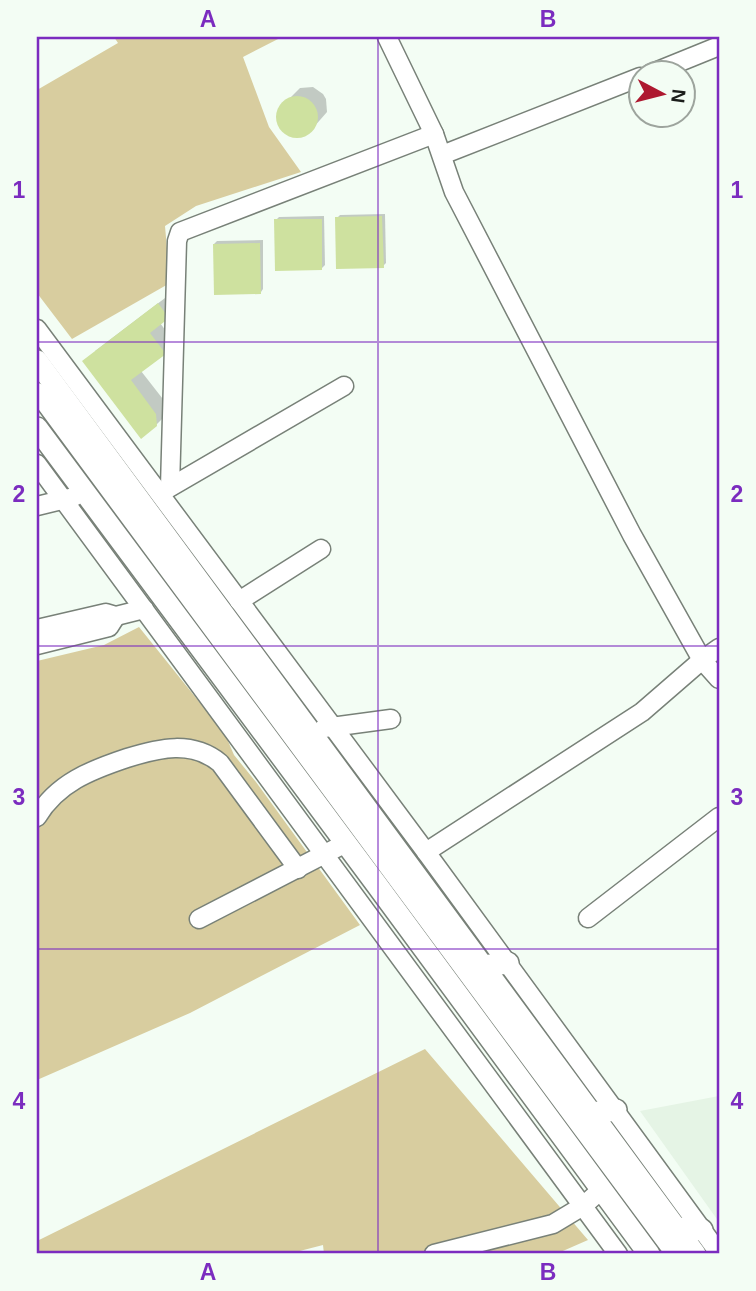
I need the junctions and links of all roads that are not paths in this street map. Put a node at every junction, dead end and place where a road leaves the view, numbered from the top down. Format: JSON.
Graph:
{"nodes":[{"id":1,"x":387,"y":37,"type":"edge"},
{"id":2,"x":719,"y":46,"type":"edge"},
{"id":3,"x":684,"y":60,"type":"edge"},
{"id":4,"x":626,"y":83,"type":"edge"},
{"id":5,"x":434,"y":134,"type":"junction"},
{"id":6,"x":442,"y":155,"type":"junction"},
{"id":7,"x":37,"y":329,"type":"edge"},
{"id":8,"x":37,"y":361,"type":"edge"},
{"id":9,"x":344,"y":386,"type":"dead end"},
{"id":10,"x":37,"y":392,"type":"edge"},
{"id":11,"x":37,"y":412,"type":"edge"},
{"id":12,"x":37,"y":428,"type":"edge"},
{"id":13,"x":37,"y":464,"type":"edge"},
{"id":14,"x":85,"y":493,"type":"junction"},
{"id":15,"x":157,"y":495,"type":"junction"},
{"id":16,"x":63,"y":500,"type":"junction"},
{"id":17,"x":37,"y":506,"type":"edge"},
{"id":18,"x":321,"y":549,"type":"dead end"},
{"id":19,"x":239,"y":601,"type":"junction"},
{"id":20,"x":144,"y":609,"type":"junction"},
{"id":21,"x":116,"y":616,"type":"junction"},
{"id":22,"x":37,"y":629,"type":"edge"},
{"id":23,"x":37,"y":645,"type":"edge"},
{"id":24,"x":719,"y":648,"type":"edge"},
{"id":25,"x":702,"y":660,"type":"junction"},
{"id":26,"x":719,"y":679,"type":"edge"},
{"id":27,"x":391,"y":719,"type":"dead end"},
{"id":28,"x":334,"y":727,"type":"junction"},
{"id":29,"x":307,"y":728,"type":"junction"},
{"id":30,"x":37,"y":817,"type":"edge"},
{"id":31,"x":719,"y":817,"type":"edge"},
{"id":32,"x":346,"y":843,"type":"junction"},
{"id":33,"x":426,"y":852,"type":"junction"},
{"id":34,"x":325,"y":856,"type":"junction"},
{"id":35,"x":298,"y":869,"type":"junction"},
{"id":36,"x":588,"y":918,"type":"dead end"},
{"id":37,"x":199,"y":919,"type":"dead end"},
{"id":38,"x":508,"y":962,"type":"junction"},
{"id":39,"x":483,"y":966,"type":"junction"},
{"id":40,"x":616,"y":1110,"type":"junction"},
{"id":41,"x":592,"y":1113,"type":"junction"},
{"id":42,"x":601,"y":1190,"type":"junction"},
{"id":43,"x":583,"y":1206,"type":"junction"},
{"id":44,"x":677,"y":1228,"type":"junction"},
{"id":45,"x":702,"y":1230,"type":"junction"},
{"id":46,"x":719,"y":1253,"type":"edge"},
{"id":47,"x":433,"y":1254,"type":"edge"},
{"id":48,"x":618,"y":1254,"type":"edge"},
{"id":49,"x":649,"y":1254,"type":"edge"},
{"id":50,"x":662,"y":1254,"type":"edge"},
{"id":51,"x":675,"y":1254,"type":"edge"},
{"id":52,"x":695,"y":1254,"type":"edge"}],
"edges":[{"from":1,"to":5,"type":"street"},
{"from":2,"to":3,"type":"street"},
{"from":4,"to":6,"type":"street"},
{"from":5,"to":6,"type":"street"},
{"from":5,"to":15,"type":"street"},
{"from":6,"to":25,"type":"street"},
{"from":7,"to":15,"type":"street"},
{"from":8,"to":15,"type":"main road"},
{"from":9,"to":15,"type":"street"},
{"from":10,"to":51,"type":"street"},
{"from":11,"to":50,"type":"street"},
{"from":12,"to":14,"type":"main road"},
{"from":13,"to":16,"type":"street"},
{"from":14,"to":16,"type":"street"},
{"from":14,"to":32,"type":"main road"},
{"from":15,"to":19,"type":"street"},
{"from":15,"to":29,"type":"main road"},
{"from":16,"to":17,"type":"street"},
{"from":16,"to":20,"type":"street"},
{"from":18,"to":19,"type":"street"},
{"from":19,"to":28,"type":"street"},
{"from":20,"to":21,"type":"street"},
{"from":20,"to":34,"type":"street"},
{"from":21,"to":22,"type":"street"},
{"from":21,"to":23,"type":"street"},
{"from":24,"to":25,"type":"street"},
{"from":25,"to":26,"type":"street"},
{"from":25,"to":33,"type":"street"},
{"from":27,"to":28,"type":"street"},
{"from":28,"to":29,"type":"street"},
{"from":28,"to":33,"type":"street"},
{"from":29,"to":39,"type":"main road"},
{"from":30,"to":35,"type":"street"},
{"from":31,"to":36,"type":"street"},
{"from":32,"to":34,"type":"street"},
{"from":32,"to":42,"type":"main road"},
{"from":33,"to":38,"type":"street"},
{"from":34,"to":35,"type":"street"},
{"from":34,"to":43,"type":"street"},
{"from":35,"to":37,"type":"street"},
{"from":38,"to":39,"type":"main road"},
{"from":38,"to":40,"type":"street"},
{"from":39,"to":41,"type":"main road"},
{"from":40,"to":41,"type":"main road"},
{"from":40,"to":45,"type":"street"},
{"from":41,"to":44,"type":"main road"},
{"from":42,"to":43,"type":"street"},
{"from":42,"to":49,"type":"main road"},
{"from":43,"to":47,"type":"street"},
{"from":43,"to":48,"type":"street"},
{"from":44,"to":45,"type":"main road"},
{"from":44,"to":52,"type":"main road"},
{"from":45,"to":46,"type":"street"}]}
